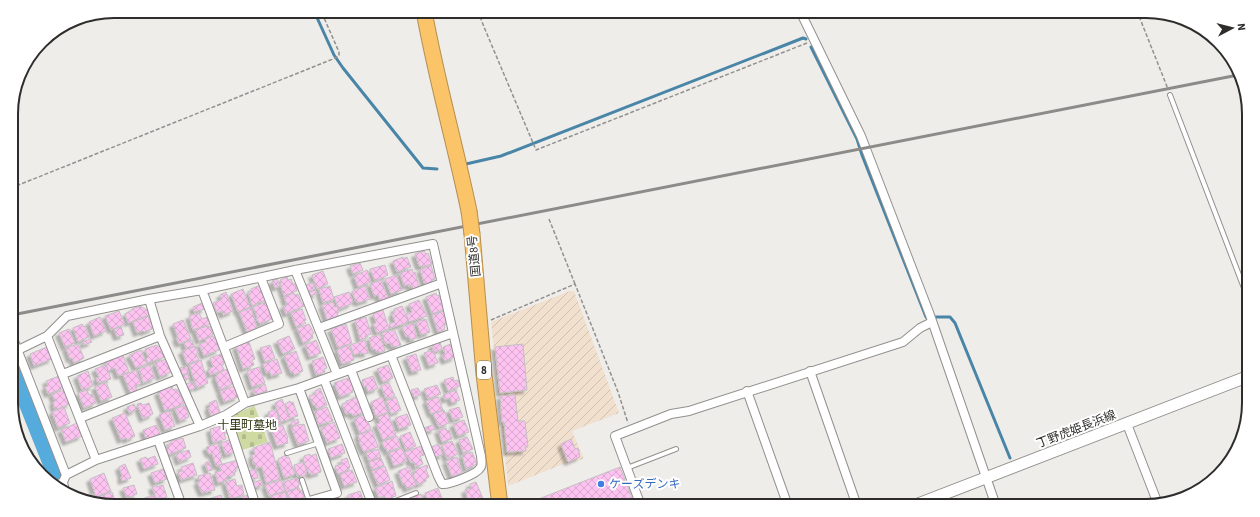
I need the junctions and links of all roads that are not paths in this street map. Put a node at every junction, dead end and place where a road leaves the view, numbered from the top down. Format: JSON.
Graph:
{"nodes":[{"id":1,"x":425,"y":18,"type":"edge"},
{"id":2,"x":803,"y":18,"type":"edge"},
{"id":3,"x":1170,"y":95,"type":"road end"},
{"id":4,"x":295,"y":270,"type":"junction"},
{"id":5,"x":261,"y":278,"type":"junction"},
{"id":6,"x":442,"y":283,"type":"junction"},
{"id":7,"x":1242,"y":283,"type":"edge"},
{"id":8,"x":202,"y":290,"type":"junction"},
{"id":9,"x":149,"y":299,"type":"junction"},
{"id":10,"x":932,"y":322,"type":"junction"},
{"id":11,"x":319,"y":328,"type":"junction"},
{"id":12,"x":453,"y":333,"type":"junction"},
{"id":13,"x":48,"y":336,"type":"junction"},
{"id":14,"x":160,"y":336,"type":"junction"},
{"id":15,"x":224,"y":347,"type":"junction"},
{"id":16,"x":18,"y":350,"type":"edge"},
{"id":17,"x":391,"y":355,"type":"junction"},
{"id":18,"x":18,"y":363,"type":"edge"},
{"id":19,"x":351,"y":370,"type":"junction"},
{"id":20,"x":810,"y":371,"type":"junction"},
{"id":21,"x":63,"y":374,"type":"junction"},
{"id":22,"x":337,"y":374,"type":"junction"},
{"id":23,"x":178,"y":379,"type":"junction"},
{"id":24,"x":324,"y":379,"type":"junction"},
{"id":25,"x":1242,"y":379,"type":"edge"},
{"id":26,"x":299,"y":388,"type":"junction"},
{"id":27,"x":747,"y":391,"type":"junction"},
{"id":28,"x":246,"y":403,"type":"junction"},
{"id":29,"x":226,"y":415,"type":"junction"},
{"id":30,"x":369,"y":417,"type":"dead end"},
{"id":31,"x":80,"y":418,"type":"junction"},
{"id":32,"x":1127,"y":424,"type":"junction"},
{"id":33,"x":200,"y":426,"type":"junction"},
{"id":34,"x":158,"y":440,"type":"junction"},
{"id":35,"x":319,"y":443,"type":"junction"},
{"id":36,"x":676,"y":449,"type":"dead end"},
{"id":37,"x":287,"y":453,"type":"dead end"},
{"id":38,"x":96,"y":460,"type":"junction"},
{"id":39,"x":626,"y":468,"type":"junction"},
{"id":40,"x":986,"y":477,"type":"junction"},
{"id":41,"x":62,"y":480,"type":"edge"},
{"id":42,"x":302,"y":480,"type":"dead end"},
{"id":43,"x":416,"y":493,"type":"dead end"},
{"id":44,"x":1156,"y":498,"type":"edge"},
{"id":45,"x":179,"y":499,"type":"edge"},
{"id":46,"x":254,"y":499,"type":"edge"},
{"id":47,"x":308,"y":499,"type":"edge"},
{"id":48,"x":322,"y":499,"type":"edge"},
{"id":49,"x":370,"y":499,"type":"edge"},
{"id":50,"x":401,"y":499,"type":"edge"},
{"id":51,"x":500,"y":499,"type":"edge"},
{"id":52,"x":637,"y":499,"type":"edge"},
{"id":53,"x":786,"y":499,"type":"edge"},
{"id":54,"x":855,"y":499,"type":"edge"},
{"id":55,"x":931,"y":499,"type":"edge"},
{"id":56,"x":994,"y":499,"type":"edge"}],
"edges":[{"from":1,"to":51,"type":"highway","name":"国道8号","number":"8","bridge":true},
{"from":2,"to":10,"type":"street"},
{"from":3,"to":7,"type":"lane"},
{"from":4,"to":5,"type":"street"},
{"from":4,"to":6,"type":"street"},
{"from":4,"to":11,"type":"street"},
{"from":5,"to":8,"type":"street"},
{"from":5,"to":15,"type":"street"},
{"from":6,"to":11,"type":"street"},
{"from":6,"to":12,"type":"street"},
{"from":8,"to":9,"type":"street"},
{"from":8,"to":15,"type":"street"},
{"from":9,"to":13,"type":"street"},
{"from":9,"to":14,"type":"street"},
{"from":10,"to":20,"type":"street"},
{"from":10,"to":40,"type":"street"},
{"from":11,"to":22,"type":"street"},
{"from":12,"to":17,"type":"street"},
{"from":12,"to":17,"type":"street"},
{"from":13,"to":16,"type":"street"},
{"from":13,"to":21,"type":"street"},
{"from":14,"to":21,"type":"street"},
{"from":14,"to":23,"type":"street"},
{"from":15,"to":28,"type":"street"},
{"from":17,"to":19,"type":"street"},
{"from":18,"to":41,"type":"street"},
{"from":19,"to":22,"type":"street"},
{"from":19,"to":30,"type":"street"},
{"from":20,"to":27,"type":"street"},
{"from":20,"to":54,"type":"street"},
{"from":21,"to":31,"type":"street"},
{"from":22,"to":24,"type":"street"},
{"from":23,"to":31,"type":"street"},
{"from":23,"to":33,"type":"street"},
{"from":24,"to":26,"type":"street"},
{"from":24,"to":49,"type":"street"},
{"from":25,"to":32,"type":"main road","name":"丁野虎姫長浜線"},
{"from":26,"to":28,"type":"street"},
{"from":26,"to":35,"type":"street"},
{"from":27,"to":39,"type":"street"},
{"from":27,"to":53,"type":"street"},
{"from":28,"to":29,"type":"street"},
{"from":29,"to":33,"type":"street"},
{"from":29,"to":46,"type":"street"},
{"from":31,"to":38,"type":"street"},
{"from":32,"to":40,"type":"main road","name":"丁野虎姫長浜線"},
{"from":32,"to":44,"type":"street"},
{"from":33,"to":34,"type":"street"},
{"from":34,"to":38,"type":"street"},
{"from":34,"to":45,"type":"street"},
{"from":35,"to":37,"type":"lane"},
{"from":35,"to":48,"type":"street"},
{"from":36,"to":39,"type":"lane"},
{"from":38,"to":41,"type":"street"},
{"from":39,"to":52,"type":"street"},
{"from":40,"to":55,"type":"main road","name":"丁野虎姫長浜線"},
{"from":40,"to":56,"type":"street"},
{"from":42,"to":47,"type":"lane"},
{"from":43,"to":50,"type":"lane"}]}
